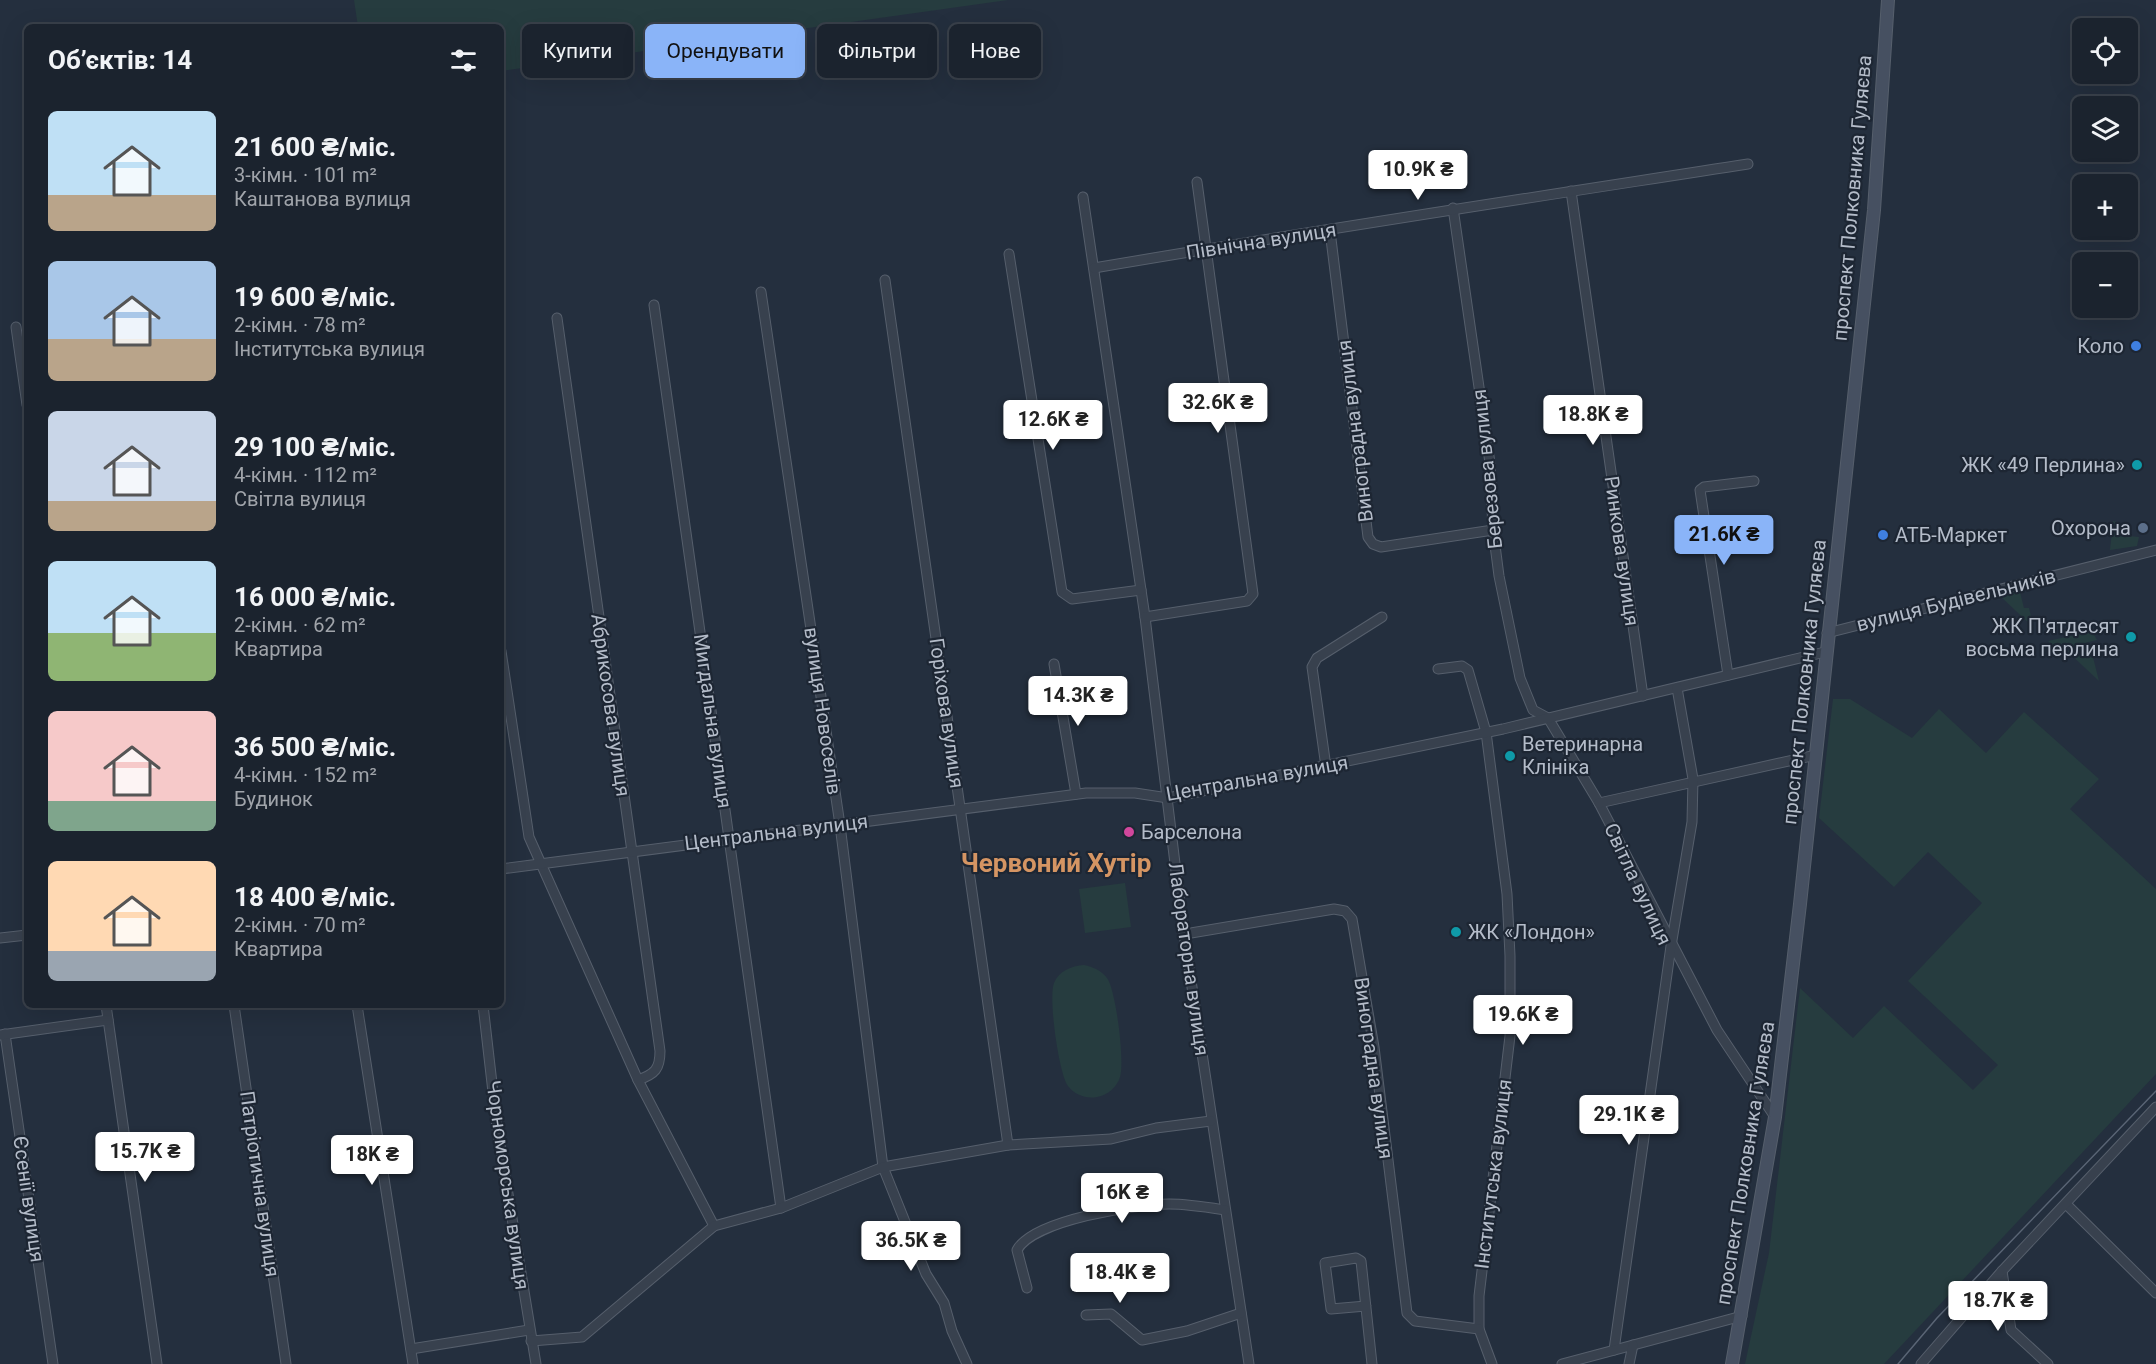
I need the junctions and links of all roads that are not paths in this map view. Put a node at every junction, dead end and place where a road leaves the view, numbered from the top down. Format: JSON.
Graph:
{"nodes":[{"id":1,"x":1888,"y":0,"type":"edge"},
{"id":2,"x":1748,"y":164,"type":"dead end"},
{"id":3,"x":1197,"y":182,"type":"dead end"},
{"id":4,"x":1571,"y":191,"type":"junction"},
{"id":5,"x":1083,"y":197,"type":"dead end"},
{"id":6,"x":1453,"y":208,"type":"junction"},
{"id":7,"x":1330,"y":231,"type":"junction"},
{"id":8,"x":1205,"y":249,"type":"junction"},
{"id":9,"x":1009,"y":254,"type":"dead end"},
{"id":10,"x":1094,"y":268,"type":"junction"},
{"id":11,"x":885,"y":280,"type":"dead end"},
{"id":12,"x":761,"y":292,"type":"dead end"},
{"id":13,"x":654,"y":305,"type":"dead end"},
{"id":14,"x":557,"y":318,"type":"dead end"},
{"id":15,"x":15,"y":327,"type":"dead end"},
{"id":16,"x":24,"y":386,"type":"edge"},
{"id":17,"x":1754,"y":481,"type":"dead end"},
{"id":18,"x":1493,"y":530,"type":"junction"},
{"id":19,"x":2156,"y":550,"type":"edge"},
{"id":20,"x":1141,"y":590,"type":"junction"},
{"id":21,"x":1145,"y":616,"type":"junction"},
{"id":22,"x":1382,"y":617,"type":"dead end"},
{"id":23,"x":1827,"y":633,"type":"junction"},
{"id":24,"x":1826,"y":652,"type":"junction"},
{"id":25,"x":1054,"y":664,"type":"dead end"},
{"id":26,"x":1438,"y":669,"type":"dead end"},
{"id":27,"x":504,"y":672,"type":"edge"},
{"id":28,"x":1728,"y":675,"type":"junction"},
{"id":29,"x":1677,"y":688,"type":"junction"},
{"id":30,"x":1643,"y":696,"type":"junction"},
{"id":31,"x":1548,"y":718,"type":"junction"},
{"id":32,"x":1486,"y":732,"type":"junction"},
{"id":33,"x":1816,"y":755,"type":"junction"},
{"id":34,"x":1326,"y":767,"type":"junction"},
{"id":35,"x":1693,"y":782,"type":"junction"},
{"id":36,"x":1076,"y":794,"type":"junction"},
{"id":37,"x":1168,"y":798,"type":"junction"},
{"id":38,"x":1599,"y":803,"type":"junction"},
{"id":39,"x":960,"y":809,"type":"junction"},
{"id":40,"x":840,"y":825,"type":"junction"},
{"id":41,"x":729,"y":837,"type":"junction"},
{"id":42,"x":631,"y":851,"type":"junction"},
{"id":43,"x":541,"y":863,"type":"junction"},
{"id":44,"x":504,"y":868,"type":"edge"},
{"id":45,"x":1185,"y":934,"type":"junction"},
{"id":46,"x":24,"y":935,"type":"edge"},
{"id":47,"x":0,"y":938,"type":"edge"},
{"id":48,"x":1671,"y":946,"type":"junction"},
{"id":49,"x":106,"y":1008,"type":"edge"},
{"id":50,"x":234,"y":1008,"type":"edge"},
{"id":51,"x":357,"y":1008,"type":"edge"},
{"id":52,"x":483,"y":1008,"type":"edge"},
{"id":53,"x":108,"y":1020,"type":"junction"},
{"id":54,"x":2,"y":1035,"type":"edge"},
{"id":55,"x":638,"y":1080,"type":"junction"},
{"id":56,"x":2154,"y":1113,"type":"edge"},
{"id":57,"x":1775,"y":1117,"type":"junction"},
{"id":58,"x":1211,"y":1121,"type":"junction"},
{"id":59,"x":1008,"y":1145,"type":"junction"},
{"id":60,"x":883,"y":1167,"type":"junction"},
{"id":61,"x":2066,"y":1203,"type":"junction"},
{"id":62,"x":781,"y":1208,"type":"junction"},
{"id":63,"x":1225,"y":1210,"type":"junction"},
{"id":64,"x":714,"y":1226,"type":"junction"},
{"id":65,"x":2002,"y":1271,"type":"junction"},
{"id":66,"x":1027,"y":1288,"type":"dead end"},
{"id":67,"x":2156,"y":1293,"type":"edge"},
{"id":68,"x":1366,"y":1306,"type":"junction"},
{"id":69,"x":1241,"y":1313,"type":"junction"},
{"id":70,"x":1086,"y":1315,"type":"dead end"},
{"id":71,"x":1742,"y":1316,"type":"junction"},
{"id":72,"x":1479,"y":1329,"type":"junction"},
{"id":73,"x":529,"y":1330,"type":"junction"},
{"id":74,"x":531,"y":1341,"type":"junction"},
{"id":75,"x":1633,"y":1345,"type":"junction"},
{"id":76,"x":411,"y":1349,"type":"junction"},
{"id":77,"x":1614,"y":1350,"type":"junction"},
{"id":78,"x":53,"y":1364,"type":"edge"},
{"id":79,"x":157,"y":1364,"type":"edge"},
{"id":80,"x":286,"y":1364,"type":"edge"},
{"id":81,"x":413,"y":1364,"type":"edge"},
{"id":82,"x":536,"y":1364,"type":"edge"},
{"id":83,"x":967,"y":1364,"type":"edge"},
{"id":84,"x":1249,"y":1364,"type":"edge"},
{"id":85,"x":1372,"y":1364,"type":"edge"},
{"id":86,"x":1492,"y":1364,"type":"edge"},
{"id":87,"x":1562,"y":1364,"type":"edge"},
{"id":88,"x":1629,"y":1364,"type":"edge"},
{"id":89,"x":1732,"y":1364,"type":"edge"},
{"id":90,"x":1921,"y":1364,"type":"edge"},
{"id":91,"x":2048,"y":1364,"type":"edge"}],
"edges":[{"from":1,"to":23,"type":"main road","name":"проспект Полковника Гуляєва"},
{"from":2,"to":4,"type":"street","name":"Північна вулиця"},
{"from":3,"to":8,"type":"street"},
{"from":4,"to":6,"type":"street","name":"Північна вулиця"},
{"from":4,"to":30,"type":"street","name":"Ринкова вулиця"},
{"from":5,"to":10,"type":"street","name":"Лабораторна вулиця"},
{"from":6,"to":7,"type":"street","name":"Північна вулиця"},
{"from":6,"to":18,"type":"street","name":"Березова вулиця"},
{"from":7,"to":8,"type":"street","name":"Північна вулиця"},
{"from":7,"to":18,"type":"street","name":"Виноградна вулиця"},
{"from":8,"to":10,"type":"street","name":"Північна вулиця"},
{"from":8,"to":21,"type":"street"},
{"from":9,"to":20,"type":"street"},
{"from":10,"to":20,"type":"street","name":"Лабораторна вулиця"},
{"from":11,"to":39,"type":"street","name":"Горіхова вулиця"},
{"from":12,"to":40,"type":"street","name":"вулиця Новоселів"},
{"from":13,"to":41,"type":"street","name":"Мигдальна вулиця"},
{"from":14,"to":42,"type":"street","name":"Абрикосова вулиця"},
{"from":15,"to":16,"type":"street"},
{"from":17,"to":28,"type":"street"},
{"from":18,"to":31,"type":"street","name":"Березова вулиця"},
{"from":19,"to":23,"type":"street","name":"вулиця Будівельників"},
{"from":20,"to":21,"type":"street","name":"Лабораторна вулиця"},
{"from":21,"to":37,"type":"street","name":"Лабораторна вулиця"},
{"from":22,"to":34,"type":"street"},
{"from":23,"to":24,"type":"main road","name":"проспект Полковника Гуляєва"},
{"from":24,"to":28,"type":"street","name":"Центральна вулиця"},
{"from":24,"to":33,"type":"main road","name":"проспект Полковника Гуляєва"},
{"from":25,"to":36,"type":"street"},
{"from":26,"to":32,"type":"street","name":"Інститутська вулиця"},
{"from":27,"to":43,"type":"street"},
{"from":28,"to":29,"type":"street","name":"Центральна вулиця"},
{"from":29,"to":30,"type":"street","name":"Центральна вулиця"},
{"from":29,"to":35,"type":"street"},
{"from":30,"to":31,"type":"street","name":"Центральна вулиця"},
{"from":31,"to":32,"type":"street","name":"Центральна вулиця"},
{"from":31,"to":38,"type":"street","name":"Світла вулиця"},
{"from":32,"to":34,"type":"street","name":"Центральна вулиця"},
{"from":32,"to":72,"type":"street","name":"Інститутська вулиця"},
{"from":33,"to":35,"type":"street"},
{"from":33,"to":57,"type":"main road","name":"проспект Полковника Гуляєва"},
{"from":34,"to":37,"type":"street","name":"Центральна вулиця"},
{"from":35,"to":38,"type":"street"},
{"from":35,"to":48,"type":"street"},
{"from":36,"to":37,"type":"street","name":"Центральна вулиця"},
{"from":36,"to":39,"type":"street","name":"Центральна вулиця"},
{"from":37,"to":45,"type":"street","name":"Лабораторна вулиця"},
{"from":38,"to":48,"type":"street","name":"Світла вулиця"},
{"from":39,"to":40,"type":"street","name":"Центральна вулиця"},
{"from":39,"to":59,"type":"street","name":"Горіхова вулиця"},
{"from":40,"to":41,"type":"street","name":"Центральна вулиця"},
{"from":40,"to":60,"type":"street","name":"вулиця Новоселів"},
{"from":41,"to":42,"type":"street","name":"Центральна вулиця"},
{"from":41,"to":62,"type":"street","name":"Мигдальна вулиця"},
{"from":42,"to":43,"type":"street","name":"Центральна вулиця"},
{"from":42,"to":55,"type":"street","name":"Абрикосова вулиця"},
{"from":43,"to":44,"type":"street","name":"Центральна вулиця"},
{"from":43,"to":55,"type":"street"},
{"from":45,"to":58,"type":"street","name":"Лабораторна вулиця"},
{"from":45,"to":72,"type":"street","name":"Виноградна вулиця"},
{"from":46,"to":47,"type":"street"},
{"from":48,"to":57,"type":"street"},
{"from":48,"to":77,"type":"street","name":"Світла вулиця"},
{"from":49,"to":53,"type":"street"},
{"from":50,"to":80,"type":"street","name":"Патріотична вулиця"},
{"from":51,"to":76,"type":"street"},
{"from":52,"to":73,"type":"street","name":"Чорноморська вулиця"},
{"from":53,"to":54,"type":"street"},
{"from":53,"to":79,"type":"street"},
{"from":54,"to":78,"type":"street","name":"Єсенії вулиця"},
{"from":55,"to":64,"type":"street"},
{"from":56,"to":61,"type":"street"},
{"from":57,"to":71,"type":"main road","name":"проспект Полковника Гуляєва"},
{"from":58,"to":59,"type":"street"},
{"from":58,"to":63,"type":"street","name":"Лабораторна вулиця"},
{"from":59,"to":60,"type":"street"},
{"from":60,"to":62,"type":"street"},
{"from":60,"to":83,"type":"street","name":"вулиця Новоселів"},
{"from":61,"to":65,"type":"street"},
{"from":61,"to":67,"type":"street"},
{"from":62,"to":64,"type":"street"},
{"from":63,"to":66,"type":"street"},
{"from":63,"to":69,"type":"street","name":"Лабораторна вулиця"},
{"from":64,"to":74,"type":"street"},
{"from":65,"to":90,"type":"street"},
{"from":65,"to":91,"type":"street"},
{"from":68,"to":68,"type":"street"},
{"from":68,"to":85,"type":"street"},
{"from":69,"to":70,"type":"street"},
{"from":69,"to":84,"type":"street","name":"Лабораторна вулиця"},
{"from":71,"to":75,"type":"street"},
{"from":71,"to":89,"type":"main road","name":"проспект Полковника Гуляєва"},
{"from":72,"to":86,"type":"street","name":"Інститутська вулиця"},
{"from":73,"to":74,"type":"street","name":"Чорноморська вулиця"},
{"from":73,"to":76,"type":"street"},
{"from":74,"to":82,"type":"street","name":"Чорноморська вулиця"},
{"from":75,"to":77,"type":"street"},
{"from":75,"to":88,"type":"street"},
{"from":76,"to":81,"type":"street"},
{"from":77,"to":87,"type":"street"}]}
